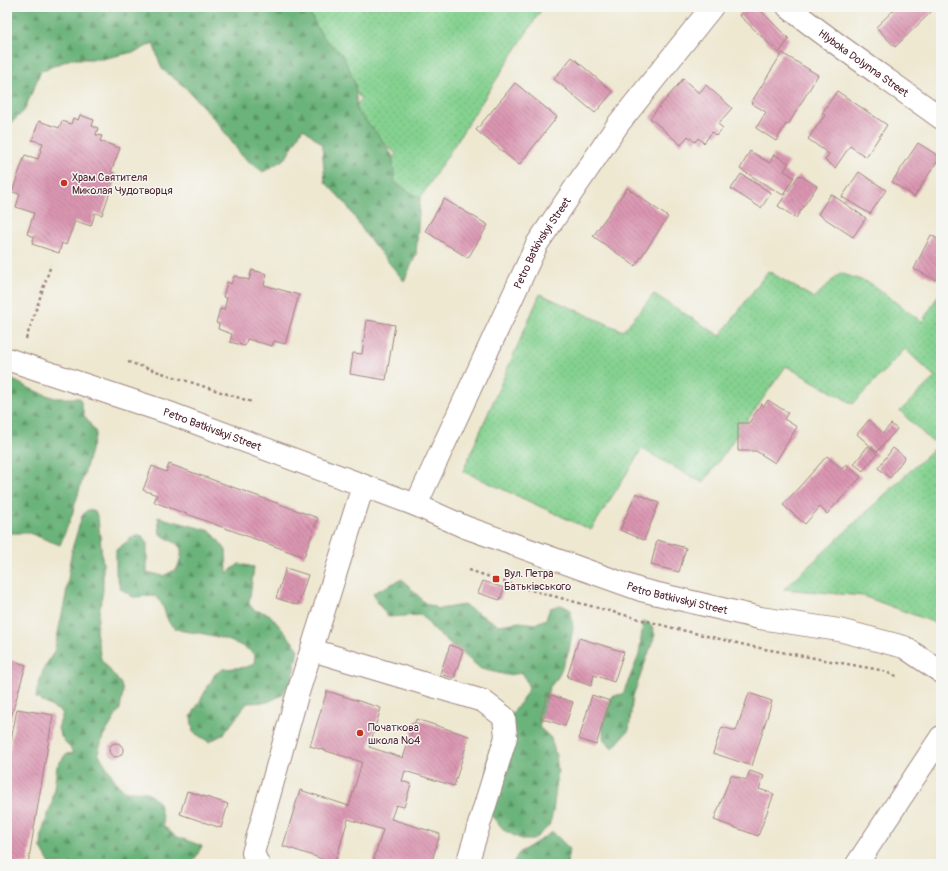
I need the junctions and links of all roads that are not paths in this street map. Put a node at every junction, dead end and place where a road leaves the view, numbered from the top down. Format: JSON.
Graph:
{"nodes":[{"id":1,"x":712,"y":7,"type":"edge"},
{"id":2,"x":788,"y":7,"type":"edge"},
{"id":3,"x":941,"y":118,"type":"edge"},
{"id":4,"x":12,"y":361,"type":"edge"},
{"id":5,"x":363,"y":486,"type":"junction"},
{"id":6,"x":416,"y":506,"type":"junction"},
{"id":7,"x":312,"y":650,"type":"junction"},
{"id":8,"x":941,"y":672,"type":"edge"},
{"id":9,"x":941,"y":737,"type":"edge"},
{"id":10,"x":258,"y":864,"type":"edge"},
{"id":11,"x":466,"y":864,"type":"edge"},
{"id":12,"x":857,"y":864,"type":"edge"}],
"edges":[{"from":1,"to":6,"type":"street","name":"Petro Batkivskyi Street"},
{"from":2,"to":3,"type":"street","name":"Hlyboka Dolynna Street"},
{"from":4,"to":5,"type":"street","name":"Petro Batkivskyi Street"},
{"from":5,"to":6,"type":"street","name":"Petro Batkivskyi Street"},
{"from":5,"to":7,"type":"street"},
{"from":6,"to":8,"type":"street","name":"Petro Batkivskyi Street"},
{"from":7,"to":10,"type":"street"},
{"from":7,"to":11,"type":"street"},
{"from":9,"to":12,"type":"street"}]}
